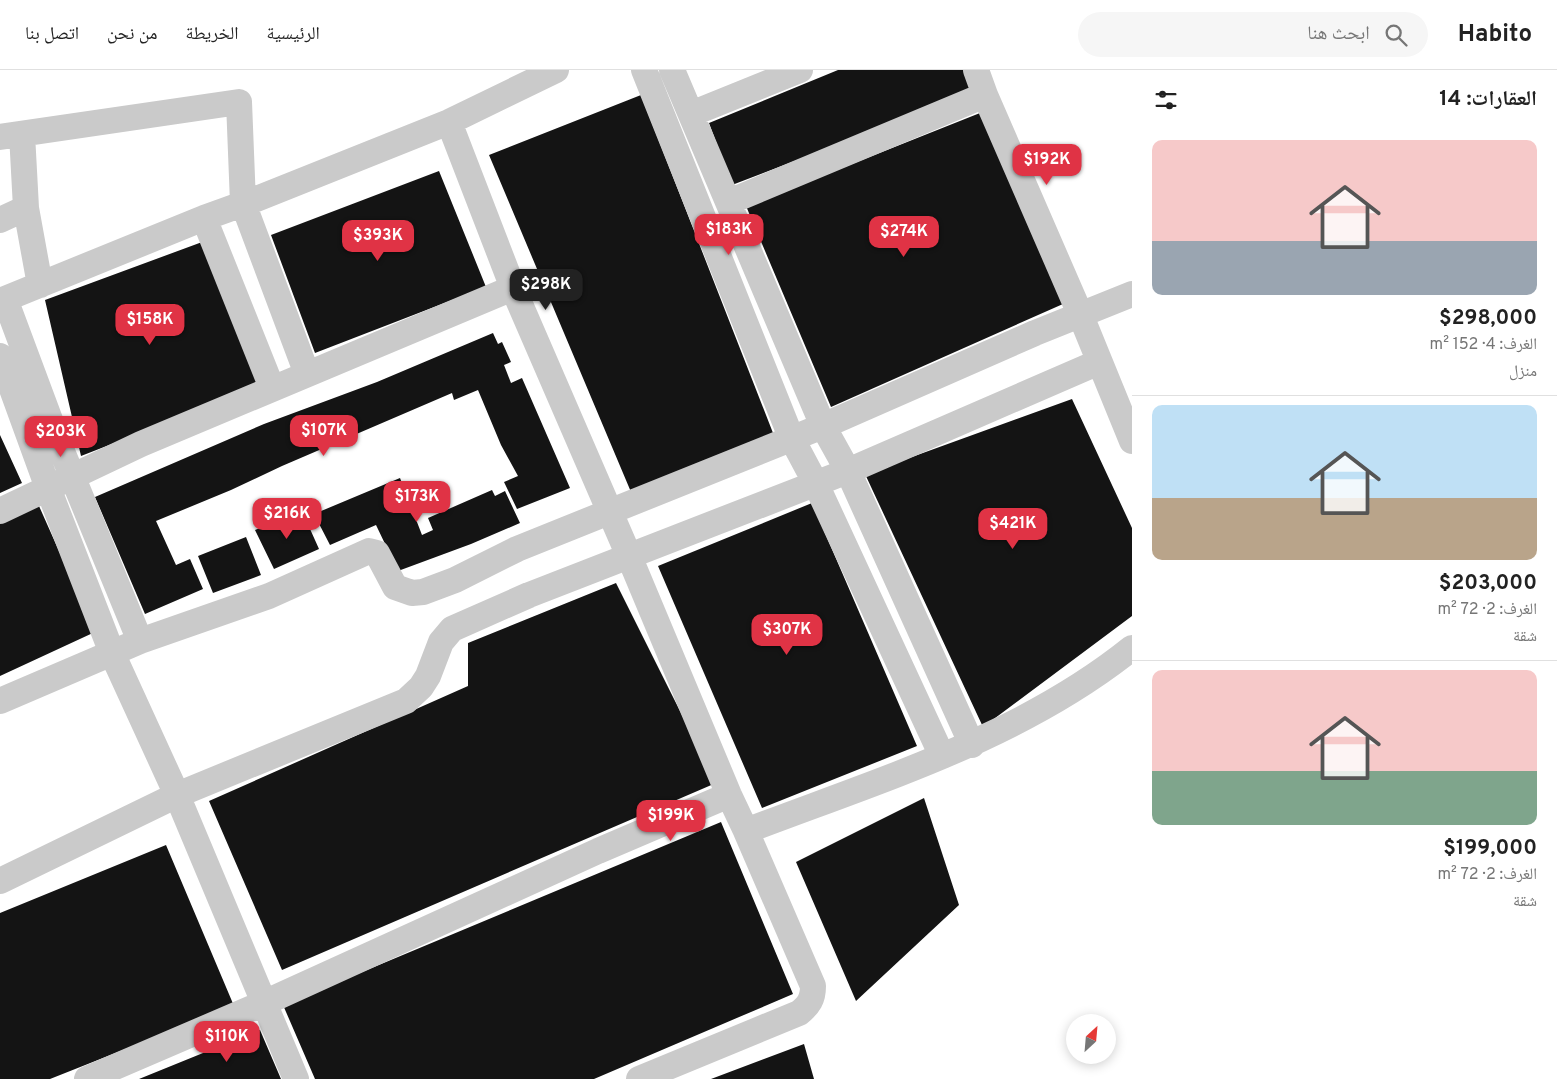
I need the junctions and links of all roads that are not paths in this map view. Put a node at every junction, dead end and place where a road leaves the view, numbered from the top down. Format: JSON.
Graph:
{"nodes":[{"id":1,"x":556,"y":70,"type":"edge"},
{"id":2,"x":644,"y":70,"type":"edge"},
{"id":3,"x":672,"y":70,"type":"edge"},
{"id":4,"x":800,"y":70,"type":"edge"},
{"id":5,"x":976,"y":70,"type":"edge"},
{"id":6,"x":985,"y":94,"type":"junction"},
{"id":7,"x":691,"y":114,"type":"junction"},
{"id":8,"x":449,"y":122,"type":"junction"},
{"id":9,"x":11,"y":136,"type":"edge"},
{"id":10,"x":729,"y":202,"type":"junction"},
{"id":11,"x":243,"y":203,"type":"junction"},
{"id":12,"x":26,"y":208,"type":"junction"},
{"id":13,"x":204,"y":218,"type":"junction"},
{"id":14,"x":0,"y":220,"type":"edge"},
{"id":15,"x":40,"y":284,"type":"junction"},
{"id":16,"x":513,"y":288,"type":"junction"},
{"id":17,"x":1132,"y":294,"type":"edge"},
{"id":18,"x":2,"y":300,"type":"edge"},
{"id":19,"x":1081,"y":316,"type":"junction"},
{"id":20,"x":0,"y":356,"type":"edge"},
{"id":21,"x":1100,"y":362,"type":"junction"},
{"id":22,"x":307,"y":374,"type":"junction"},
{"id":23,"x":272,"y":388,"type":"junction"},
{"id":24,"x":823,"y":426,"type":"junction"},
{"id":25,"x":791,"y":437,"type":"junction"},
{"id":26,"x":1132,"y":441,"type":"edge"},
{"id":27,"x":848,"y":471,"type":"junction"},
{"id":28,"x":73,"y":475,"type":"junction"},
{"id":29,"x":816,"y":484,"type":"junction"},
{"id":30,"x":48,"y":488,"type":"junction"},
{"id":31,"x":0,"y":511,"type":"edge"},
{"id":32,"x":610,"y":513,"type":"junction"},
{"id":33,"x":630,"y":556,"type":"junction"},
{"id":34,"x":140,"y":641,"type":"junction"},
{"id":35,"x":1132,"y":648,"type":"edge"},
{"id":36,"x":112,"y":653,"type":"junction"},
{"id":37,"x":0,"y":701,"type":"edge"},
{"id":38,"x":972,"y":745,"type":"junction"},
{"id":39,"x":942,"y":756,"type":"junction"},
{"id":40,"x":177,"y":795,"type":"junction"},
{"id":41,"x":729,"y":796,"type":"junction"},
{"id":42,"x":746,"y":831,"type":"junction"},
{"id":43,"x":0,"y":881,"type":"edge"},
{"id":44,"x":264,"y":1003,"type":"junction"},
{"id":45,"x":87,"y":1079,"type":"edge"},
{"id":46,"x":296,"y":1079,"type":"edge"},
{"id":47,"x":639,"y":1079,"type":"edge"}],
"edges":[{"from":1,"to":8,"type":"street"},
{"from":2,"to":25,"type":"street"},
{"from":3,"to":7,"type":"street"},
{"from":4,"to":7,"type":"street"},
{"from":5,"to":6,"type":"street"},
{"from":6,"to":10,"type":"street"},
{"from":6,"to":19,"type":"street"},
{"from":7,"to":10,"type":"street"},
{"from":8,"to":11,"type":"street"},
{"from":8,"to":16,"type":"street"},
{"from":9,"to":11,"type":"street"},
{"from":9,"to":12,"type":"street"},
{"from":10,"to":24,"type":"street"},
{"from":11,"to":13,"type":"street"},
{"from":11,"to":22,"type":"street"},
{"from":12,"to":14,"type":"street"},
{"from":12,"to":15,"type":"street"},
{"from":13,"to":15,"type":"street"},
{"from":13,"to":23,"type":"street"},
{"from":15,"to":18,"type":"street"},
{"from":16,"to":22,"type":"street"},
{"from":16,"to":32,"type":"street"},
{"from":17,"to":19,"type":"street"},
{"from":18,"to":28,"type":"street"},
{"from":19,"to":21,"type":"street"},
{"from":19,"to":24,"type":"street"},
{"from":20,"to":30,"type":"street"},
{"from":21,"to":26,"type":"street"},
{"from":21,"to":27,"type":"street"},
{"from":22,"to":23,"type":"street"},
{"from":23,"to":28,"type":"street"},
{"from":24,"to":25,"type":"street"},
{"from":24,"to":27,"type":"street"},
{"from":25,"to":29,"type":"street"},
{"from":25,"to":32,"type":"street"},
{"from":27,"to":29,"type":"street"},
{"from":27,"to":38,"type":"street"},
{"from":28,"to":30,"type":"street"},
{"from":28,"to":34,"type":"street"},
{"from":29,"to":33,"type":"street"},
{"from":29,"to":39,"type":"street"},
{"from":30,"to":31,"type":"street"},
{"from":30,"to":36,"type":"street"},
{"from":32,"to":33,"type":"street"},
{"from":32,"to":34,"type":"street"},
{"from":33,"to":40,"type":"street"},
{"from":33,"to":41,"type":"street"},
{"from":34,"to":36,"type":"street"},
{"from":35,"to":38,"type":"street"},
{"from":36,"to":37,"type":"street"},
{"from":36,"to":40,"type":"street"},
{"from":38,"to":39,"type":"street"},
{"from":39,"to":42,"type":"street"},
{"from":40,"to":43,"type":"street"},
{"from":40,"to":44,"type":"street"},
{"from":41,"to":42,"type":"street"},
{"from":41,"to":44,"type":"street"},
{"from":42,"to":47,"type":"street"},
{"from":44,"to":45,"type":"street"},
{"from":44,"to":46,"type":"street"}]}
